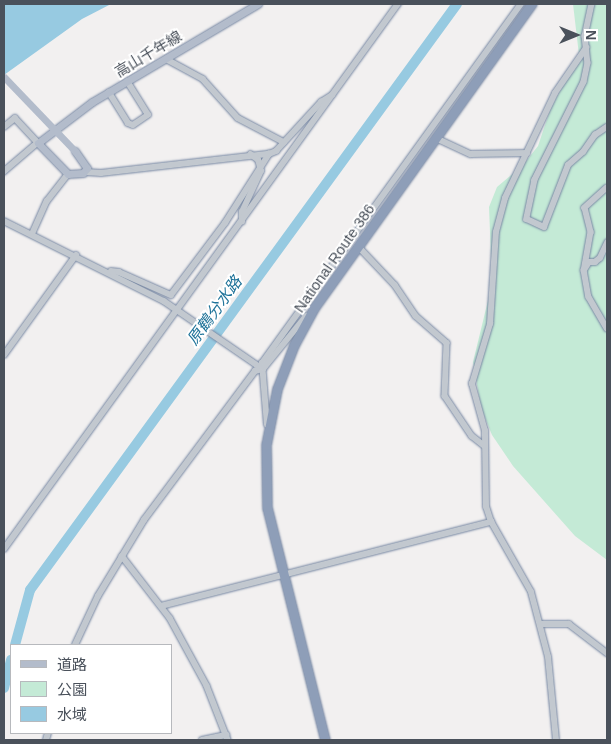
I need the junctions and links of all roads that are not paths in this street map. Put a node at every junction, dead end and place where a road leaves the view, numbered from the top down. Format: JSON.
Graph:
{"nodes":[{"id":1,"x":258,"y":4,"type":"edge"},
{"id":2,"x":398,"y":4,"type":"edge"},
{"id":3,"x":521,"y":4,"type":"edge"},
{"id":4,"x":532,"y":4,"type":"edge"},
{"id":5,"x":592,"y":4,"type":"edge"},
{"id":6,"x":586,"y":48,"type":"junction"},
{"id":7,"x":166,"y":59,"type":"junction"},
{"id":8,"x":4,"y":77,"type":"edge"},
{"id":9,"x":127,"y":82,"type":"junction"},
{"id":10,"x":110,"y":92,"type":"junction"},
{"id":11,"x":334,"y":94,"type":"junction"},
{"id":12,"x":4,"y":127,"type":"edge"},
{"id":13,"x":607,"y":127,"type":"edge"},
{"id":14,"x":436,"y":138,"type":"junction"},
{"id":15,"x":284,"y":142,"type":"junction"},
{"id":16,"x":38,"y":143,"type":"junction"},
{"id":17,"x":526,"y":153,"type":"junction"},
{"id":18,"x":269,"y":154,"type":"junction"},
{"id":19,"x":251,"y":155,"type":"junction"},
{"id":20,"x":260,"y":165,"type":"junction"},
{"id":21,"x":4,"y":172,"type":"edge"},
{"id":22,"x":86,"y":172,"type":"junction"},
{"id":23,"x":68,"y":174,"type":"junction"},
{"id":24,"x":607,"y":188,"type":"edge"},
{"id":25,"x":4,"y":221,"type":"edge"},
{"id":26,"x":242,"y":222,"type":"junction"},
{"id":27,"x":32,"y":234,"type":"junction"},
{"id":28,"x":607,"y":243,"type":"edge"},
{"id":29,"x":358,"y":246,"type":"junction"},
{"id":30,"x":76,"y":255,"type":"junction"},
{"id":31,"x":584,"y":270,"type":"junction"},
{"id":32,"x":106,"y":271,"type":"junction"},
{"id":33,"x":314,"y":308,"type":"junction"},
{"id":34,"x":179,"y":311,"type":"junction"},
{"id":35,"x":607,"y":328,"type":"edge"},
{"id":36,"x":4,"y":355,"type":"edge"},
{"id":37,"x":263,"y":369,"type":"junction"},
{"id":38,"x":268,"y":430,"type":"junction"},
{"id":39,"x":485,"y":446,"type":"junction"},
{"id":40,"x":491,"y":522,"type":"junction"},
{"id":41,"x":4,"y":549,"type":"edge"},
{"id":42,"x":122,"y":556,"type":"junction"},
{"id":43,"x":283,"y":574,"type":"junction"},
{"id":44,"x":161,"y":606,"type":"junction"},
{"id":45,"x":540,"y":624,"type":"junction"},
{"id":46,"x":76,"y":644,"type":"edge"},
{"id":47,"x":607,"y":653,"type":"edge"},
{"id":48,"x":227,"y":738,"type":"edge"},
{"id":49,"x":202,"y":740,"type":"edge"},
{"id":50,"x":325,"y":740,"type":"edge"},
{"id":51,"x":556,"y":740,"type":"edge"}],
"edges":[{"from":1,"to":7,"type":"main road","name":"高山千年線"},
{"from":2,"to":11,"type":"street"},
{"from":3,"to":37,"type":"street"},
{"from":4,"to":14,"type":"highway","name":"National Route 386"},
{"from":5,"to":6,"type":"street"},
{"from":6,"to":13,"type":"street"},
{"from":6,"to":17,"type":"street"},
{"from":7,"to":9,"type":"main road","name":"高山千年線"},
{"from":7,"to":15,"type":"street"},
{"from":8,"to":22,"type":"main road","bridge":true},
{"from":9,"to":10,"type":"main road","name":"高山千年線"},
{"from":9,"to":10,"type":"street"},
{"from":10,"to":16,"type":"main road","name":"高山千年線"},
{"from":11,"to":15,"type":"street"},
{"from":11,"to":26,"type":"street"},
{"from":12,"to":16,"type":"street"},
{"from":14,"to":17,"type":"street"},
{"from":14,"to":29,"type":"highway","name":"National Route 386"},
{"from":15,"to":18,"type":"street"},
{"from":16,"to":21,"type":"street"},
{"from":16,"to":23,"type":"main road"},
{"from":17,"to":39,"type":"street"},
{"from":18,"to":19,"type":"street"},
{"from":18,"to":20,"type":"street"},
{"from":19,"to":20,"type":"street"},
{"from":19,"to":22,"type":"street"},
{"from":20,"to":26,"type":"street"},
{"from":20,"to":32,"type":"street"},
{"from":22,"to":23,"type":"main road"},
{"from":23,"to":27,"type":"street"},
{"from":24,"to":31,"type":"street"},
{"from":25,"to":27,"type":"street"},
{"from":26,"to":34,"type":"street"},
{"from":27,"to":30,"type":"street"},
{"from":28,"to":31,"type":"street"},
{"from":29,"to":33,"type":"highway","name":"National Route 386"},
{"from":29,"to":39,"type":"street"},
{"from":30,"to":32,"type":"street"},
{"from":30,"to":36,"type":"street"},
{"from":31,"to":35,"type":"street"},
{"from":32,"to":34,"type":"street"},
{"from":33,"to":37,"type":"street"},
{"from":33,"to":38,"type":"highway","name":"National Route 386"},
{"from":34,"to":37,"type":"street"},
{"from":34,"to":41,"type":"street"},
{"from":37,"to":38,"type":"street"},
{"from":37,"to":42,"type":"street"},
{"from":38,"to":43,"type":"highway","name":"National Route 386"},
{"from":39,"to":40,"type":"street"},
{"from":40,"to":43,"type":"street"},
{"from":40,"to":45,"type":"street"},
{"from":42,"to":44,"type":"street"},
{"from":42,"to":46,"type":"street"},
{"from":43,"to":44,"type":"street"},
{"from":43,"to":50,"type":"highway","name":"National Route 386"},
{"from":44,"to":48,"type":"street"},
{"from":45,"to":47,"type":"street"},
{"from":45,"to":51,"type":"street"},
{"from":48,"to":49,"type":"street"}]}
